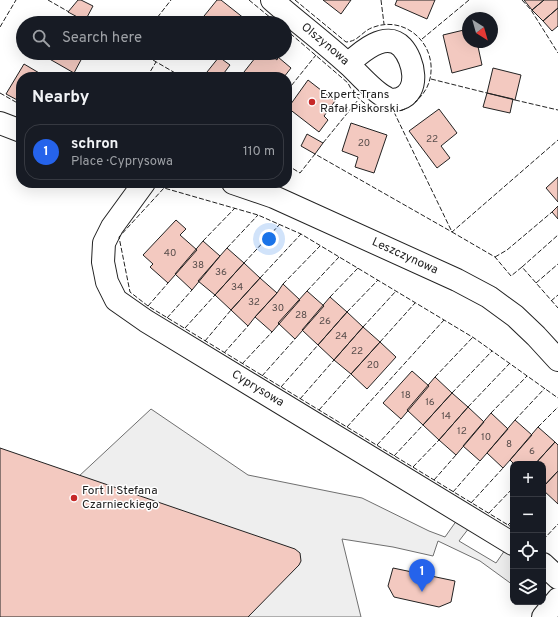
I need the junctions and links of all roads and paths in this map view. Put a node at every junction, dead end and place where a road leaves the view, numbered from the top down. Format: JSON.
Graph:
{"nodes":[{"id":1,"x":272,"y":0,"type":"edge"},
{"id":2,"x":291,"y":16,"type":"edge"},
{"id":3,"x":292,"y":17,"type":"edge"},
{"id":4,"x":348,"y":64,"type":"junction"},
{"id":5,"x":0,"y":122,"type":"edge"},
{"id":6,"x":16,"y":129,"type":"edge"},
{"id":7,"x":140,"y":188,"type":"edge"},
{"id":8,"x":248,"y":188,"type":"edge"},
{"id":9,"x":558,"y":360,"type":"edge"},
{"id":10,"x":510,"y":542,"type":"edge"},
{"id":11,"x":546,"y":567,"type":"edge"},
{"id":12,"x":558,"y":578,"type":"edge"},
{"id":13,"x":558,"y":600,"type":"edge"},
{"id":14,"x":543,"y":617,"type":"edge"}],
"edges":[{"from":1,"to":2,"type":"street","name":"Olszynowa"},
{"from":3,"to":4,"type":"street","name":"Olszynowa"},
{"from":4,"to":4,"type":"street","name":"Olszynowa"},
{"from":5,"to":6,"type":"street"},
{"from":7,"to":10,"type":"street","name":"Cyprysowa"},
{"from":8,"to":9,"type":"street","name":"Leszczynowa"},
{"from":11,"to":12,"type":"street"},
{"from":13,"to":14,"type":"street"}]}
